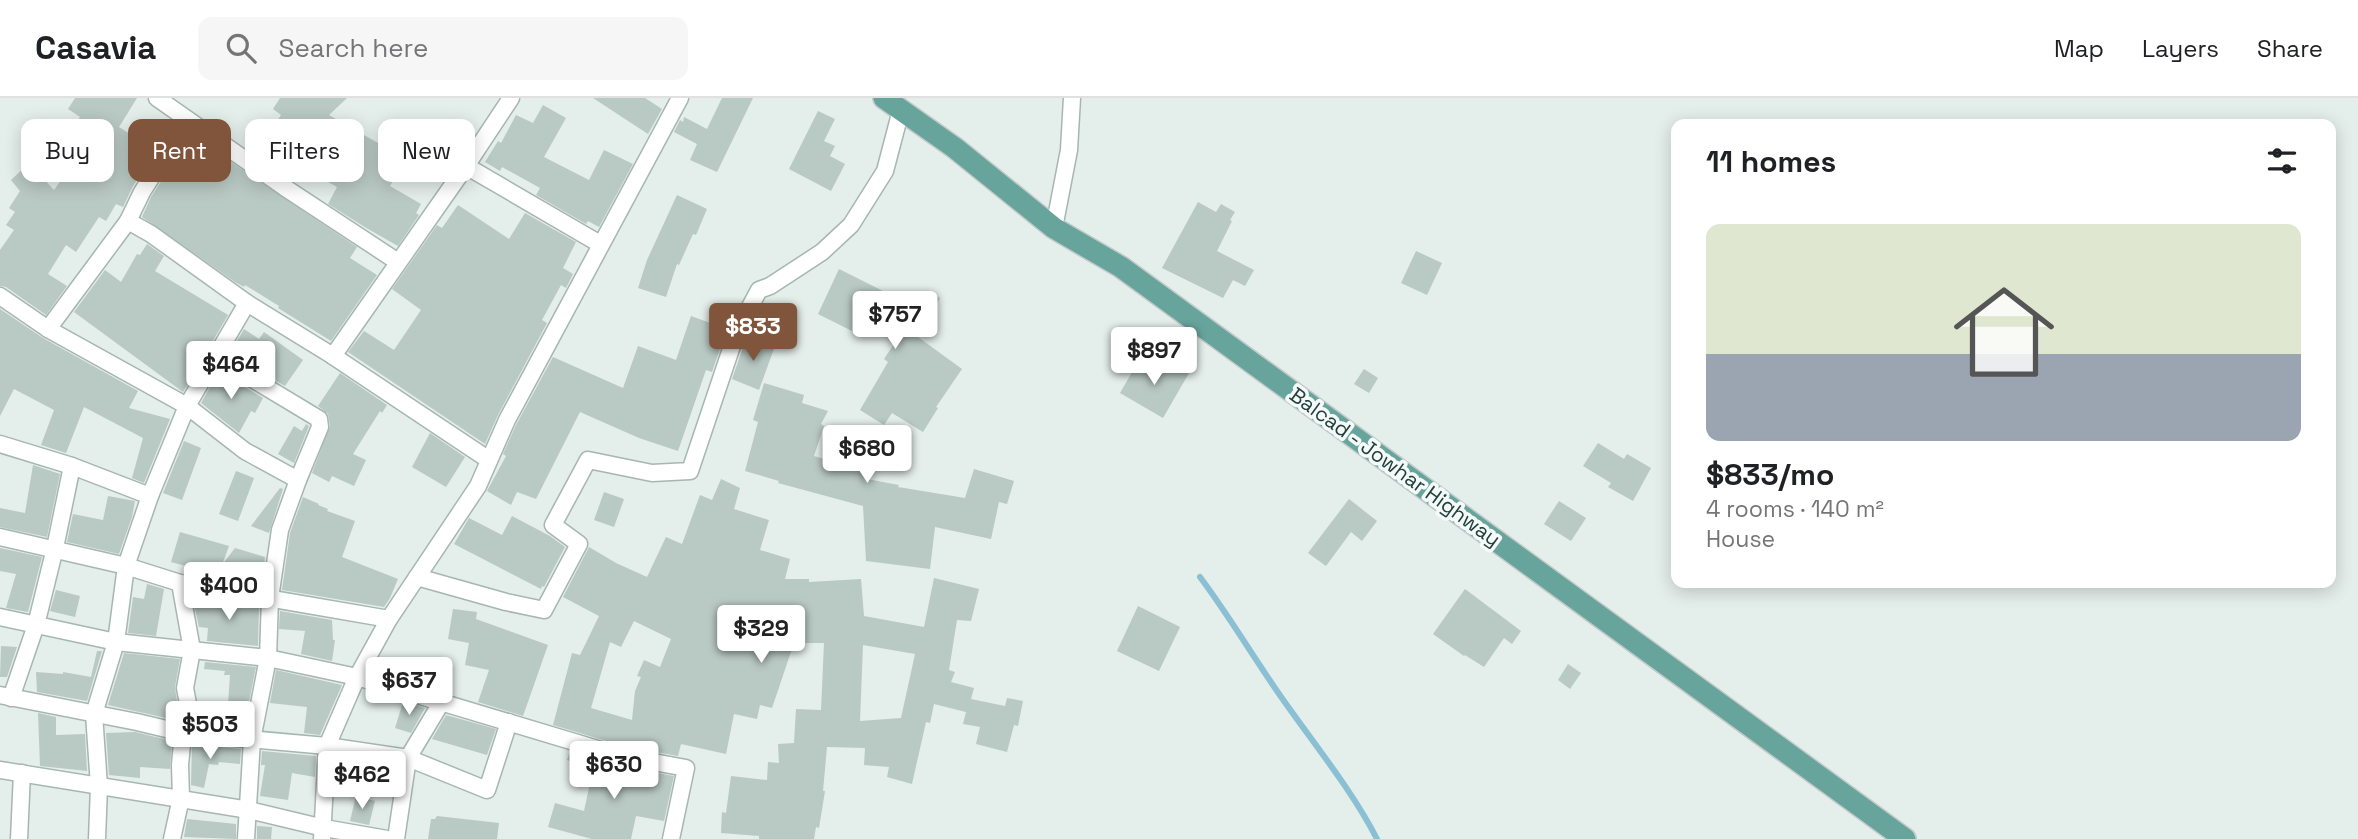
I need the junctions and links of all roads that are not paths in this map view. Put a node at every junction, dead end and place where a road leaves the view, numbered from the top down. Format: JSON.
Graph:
{"nodes":[{"id":1,"x":157,"y":98,"type":"edge"},
{"id":2,"x":511,"y":98,"type":"edge"},
{"id":3,"x":680,"y":98,"type":"edge"},
{"id":4,"x":1072,"y":98,"type":"edge"},
{"id":5,"x":893,"y":104,"type":"edge"},
{"id":6,"x":187,"y":119,"type":"edge"},
{"id":7,"x":231,"y":150,"type":"edge"},
{"id":8,"x":475,"y":154,"type":"edge"},
{"id":9,"x":475,"y":171,"type":"edge"},
{"id":10,"x":148,"y":182,"type":"edge"},
{"id":11,"x":456,"y":182,"type":"edge"},
{"id":12,"x":128,"y":221,"type":"junction"},
{"id":13,"x":1054,"y":228,"type":"junction"},
{"id":14,"x":600,"y":244,"type":"junction"},
{"id":15,"x":398,"y":262,"type":"junction"},
{"id":16,"x":0,"y":296,"type":"edge"},
{"id":17,"x":247,"y":303,"type":"junction"},
{"id":18,"x":48,"y":329,"type":"junction"},
{"id":19,"x":333,"y":356,"type":"junction"},
{"id":20,"x":216,"y":357,"type":"junction"},
{"id":21,"x":187,"y":406,"type":"junction"},
{"id":22,"x":0,"y":444,"type":"edge"},
{"id":23,"x":489,"y":460,"type":"junction"},
{"id":24,"x":72,"y":466,"type":"junction"},
{"id":25,"x":298,"y":480,"type":"junction"},
{"id":26,"x":150,"y":496,"type":"junction"},
{"id":27,"x":0,"y":537,"type":"edge"},
{"id":28,"x":55,"y":548,"type":"junction"},
{"id":29,"x":126,"y":566,"type":"junction"},
{"id":30,"x":417,"y":577,"type":"junction"},
{"id":31,"x":180,"y":583,"type":"junction"},
{"id":32,"x":270,"y":598,"type":"junction"},
{"id":33,"x":0,"y":617,"type":"edge"},
{"id":34,"x":389,"y":619,"type":"junction"},
{"id":35,"x":36,"y":625,"type":"junction"},
{"id":36,"x":116,"y":642,"type":"junction"},
{"id":37,"x":192,"y":650,"type":"junction"},
{"id":38,"x":268,"y":658,"type":"junction"},
{"id":39,"x":357,"y":677,"type":"junction"},
{"id":40,"x":6,"y":697,"type":"edge"},
{"id":41,"x":441,"y":703,"type":"junction"},
{"id":42,"x":94,"y":714,"type":"junction"},
{"id":43,"x":509,"y":722,"type":"junction"},
{"id":44,"x":183,"y":733,"type":"junction"},
{"id":45,"x":252,"y":740,"type":"junction"},
{"id":46,"x":327,"y":746,"type":"junction"},
{"id":47,"x":408,"y":758,"type":"junction"},
{"id":48,"x":0,"y":770,"type":"edge"},
{"id":49,"x":22,"y":773,"type":"junction"},
{"id":50,"x":99,"y":786,"type":"junction"},
{"id":51,"x":181,"y":798,"type":"junction"},
{"id":52,"x":249,"y":810,"type":"junction"},
{"id":53,"x":323,"y":833,"type":"edge"},
{"id":54,"x":19,"y":839,"type":"edge"},
{"id":55,"x":97,"y":839,"type":"edge"},
{"id":56,"x":172,"y":839,"type":"edge"},
{"id":57,"x":246,"y":839,"type":"edge"},
{"id":58,"x":387,"y":839,"type":"edge"},
{"id":59,"x":396,"y":839,"type":"edge"},
{"id":60,"x":671,"y":839,"type":"edge"},
{"id":61,"x":1905,"y":839,"type":"edge"}],
"edges":[{"from":1,"to":6,"type":"street"},
{"from":2,"to":8,"type":"street"},
{"from":3,"to":14,"type":"street"},
{"from":4,"to":13,"type":"street"},
{"from":5,"to":13,"type":"main road","name":"Balcad - Jowhar Highway"},
{"from":5,"to":30,"type":"street"},
{"from":7,"to":15,"type":"street"},
{"from":9,"to":14,"type":"street"},
{"from":10,"to":12,"type":"street"},
{"from":11,"to":15,"type":"street"},
{"from":12,"to":17,"type":"street"},
{"from":12,"to":18,"type":"street"},
{"from":13,"to":61,"type":"main road","name":"Balcad - Jowhar Highway"},
{"from":14,"to":23,"type":"street"},
{"from":15,"to":19,"type":"street"},
{"from":16,"to":18,"type":"street"},
{"from":17,"to":19,"type":"street"},
{"from":17,"to":20,"type":"street"},
{"from":18,"to":21,"type":"street"},
{"from":19,"to":23,"type":"street"},
{"from":20,"to":21,"type":"street"},
{"from":20,"to":25,"type":"street"},
{"from":21,"to":25,"type":"street"},
{"from":21,"to":26,"type":"street"},
{"from":22,"to":24,"type":"street"},
{"from":23,"to":30,"type":"street"},
{"from":24,"to":26,"type":"street"},
{"from":24,"to":28,"type":"street"},
{"from":25,"to":32,"type":"street"},
{"from":26,"to":29,"type":"street"},
{"from":27,"to":28,"type":"street"},
{"from":28,"to":29,"type":"street"},
{"from":28,"to":35,"type":"street"},
{"from":29,"to":31,"type":"street"},
{"from":29,"to":36,"type":"street"},
{"from":30,"to":34,"type":"street"},
{"from":31,"to":32,"type":"street"},
{"from":31,"to":37,"type":"street"},
{"from":32,"to":34,"type":"street"},
{"from":32,"to":38,"type":"street"},
{"from":33,"to":35,"type":"street"},
{"from":34,"to":39,"type":"street"},
{"from":35,"to":36,"type":"street"},
{"from":35,"to":40,"type":"street"},
{"from":36,"to":37,"type":"street"},
{"from":36,"to":42,"type":"street"},
{"from":37,"to":38,"type":"street"},
{"from":37,"to":44,"type":"street"},
{"from":38,"to":39,"type":"street"},
{"from":38,"to":45,"type":"street"},
{"from":39,"to":41,"type":"street"},
{"from":39,"to":46,"type":"street"},
{"from":40,"to":42,"type":"street"},
{"from":41,"to":43,"type":"street"},
{"from":41,"to":47,"type":"street"},
{"from":42,"to":44,"type":"street"},
{"from":42,"to":50,"type":"street"},
{"from":43,"to":47,"type":"street"},
{"from":43,"to":60,"type":"street"},
{"from":44,"to":45,"type":"street"},
{"from":44,"to":51,"type":"street"},
{"from":45,"to":46,"type":"street"},
{"from":45,"to":52,"type":"street"},
{"from":46,"to":47,"type":"street"},
{"from":46,"to":53,"type":"street"},
{"from":47,"to":59,"type":"street"},
{"from":48,"to":49,"type":"street"},
{"from":49,"to":50,"type":"street"},
{"from":49,"to":54,"type":"street"},
{"from":50,"to":51,"type":"street"},
{"from":50,"to":55,"type":"street"},
{"from":51,"to":52,"type":"street"},
{"from":51,"to":56,"type":"street"},
{"from":52,"to":53,"type":"street"},
{"from":52,"to":57,"type":"street"},
{"from":53,"to":58,"type":"street"}]}
